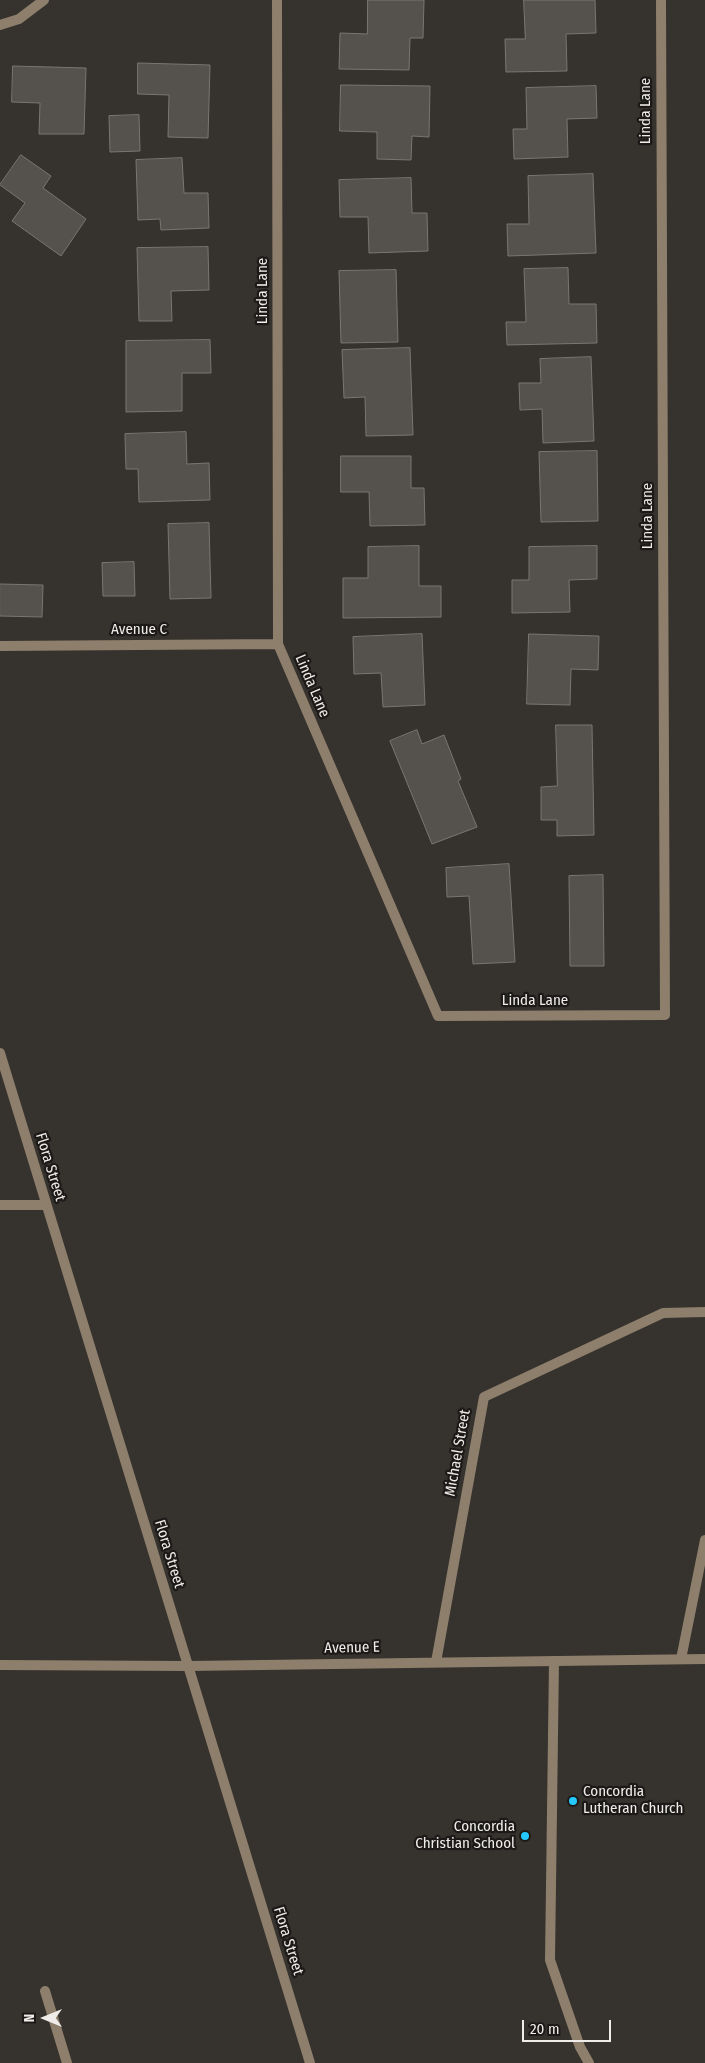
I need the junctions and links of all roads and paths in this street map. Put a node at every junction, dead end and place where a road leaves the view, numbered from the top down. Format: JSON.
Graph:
{"nodes":[{"id":1,"x":44,"y":0,"type":"edge"},
{"id":2,"x":277,"y":0,"type":"edge"},
{"id":3,"x":661,"y":0,"type":"edge"},
{"id":4,"x":0,"y":25,"type":"edge"},
{"id":5,"x":278,"y":644,"type":"junction"},
{"id":6,"x":0,"y":646,"type":"edge"},
{"id":7,"x":0,"y":1053,"type":"edge"},
{"id":8,"x":0,"y":1205,"type":"edge"},
{"id":9,"x":46,"y":1205,"type":"junction"},
{"id":10,"x":705,"y":1312,"type":"edge"},
{"id":11,"x":705,"y":1540,"type":"edge"},
{"id":12,"x":681,"y":1659,"type":"junction"},
{"id":13,"x":705,"y":1659,"type":"edge"},
{"id":14,"x":554,"y":1661,"type":"junction"},
{"id":15,"x":436,"y":1662,"type":"junction"},
{"id":16,"x":0,"y":1665,"type":"edge"},
{"id":17,"x":188,"y":1666,"type":"junction"},
{"id":18,"x":45,"y":1991,"type":"dead end"},
{"id":19,"x":67,"y":2063,"type":"edge"},
{"id":20,"x":310,"y":2063,"type":"edge"},
{"id":21,"x":589,"y":2063,"type":"edge"}],
"edges":[{"from":1,"to":4,"type":"street"},
{"from":2,"to":5,"type":"street","name":"Linda Lane"},
{"from":3,"to":5,"type":"street","name":"Linda Lane"},
{"from":5,"to":6,"type":"street","name":"Avenue C"},
{"from":7,"to":9,"type":"street","name":"Flora Street"},
{"from":8,"to":9,"type":"street"},
{"from":9,"to":17,"type":"street","name":"Flora Street"},
{"from":10,"to":15,"type":"street","name":"Michael Street"},
{"from":11,"to":12,"type":"street"},
{"from":12,"to":13,"type":"street","name":"Avenue E"},
{"from":12,"to":14,"type":"street","name":"Avenue E"},
{"from":14,"to":15,"type":"street","name":"Avenue E"},
{"from":14,"to":21,"type":"street"},
{"from":15,"to":17,"type":"street","name":"Avenue E"},
{"from":16,"to":17,"type":"street","name":"Avenue E"},
{"from":17,"to":20,"type":"street","name":"Flora Street"},
{"from":18,"to":19,"type":"street"}]}
